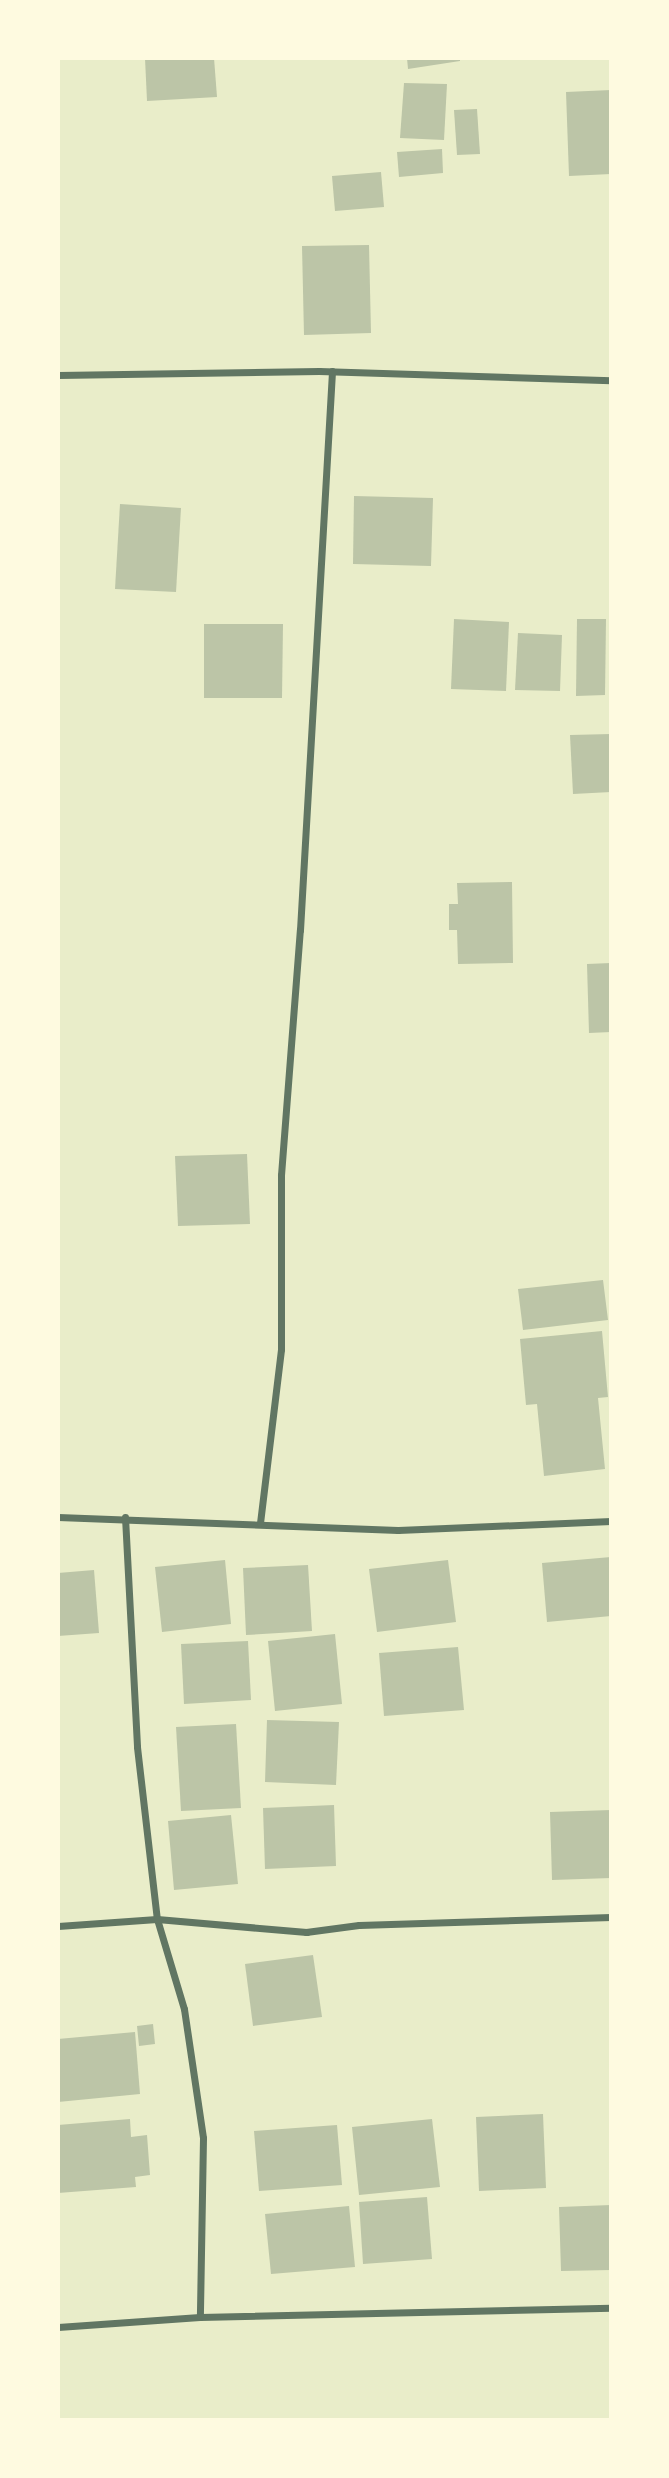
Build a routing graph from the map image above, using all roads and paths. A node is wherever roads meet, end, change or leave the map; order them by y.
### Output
1 (332, 371) junction
2 (58, 375) edge
3 (611, 380) edge
4 (58, 1517) edge
5 (125, 1517) junction
6 (611, 1521) edge
7 (260, 1523) junction
8 (611, 1917) edge
9 (157, 1919) junction
10 (58, 1926) edge
11 (611, 2308) edge
12 (200, 2317) junction
13 (58, 2327) edge

1 - 2 street
1 - 3 street
1 - 7 street
4 - 5 street
5 - 7 street
5 - 9 street
6 - 7 street
8 - 9 street
9 - 10 street
9 - 12 street
11 - 12 street
12 - 13 street

